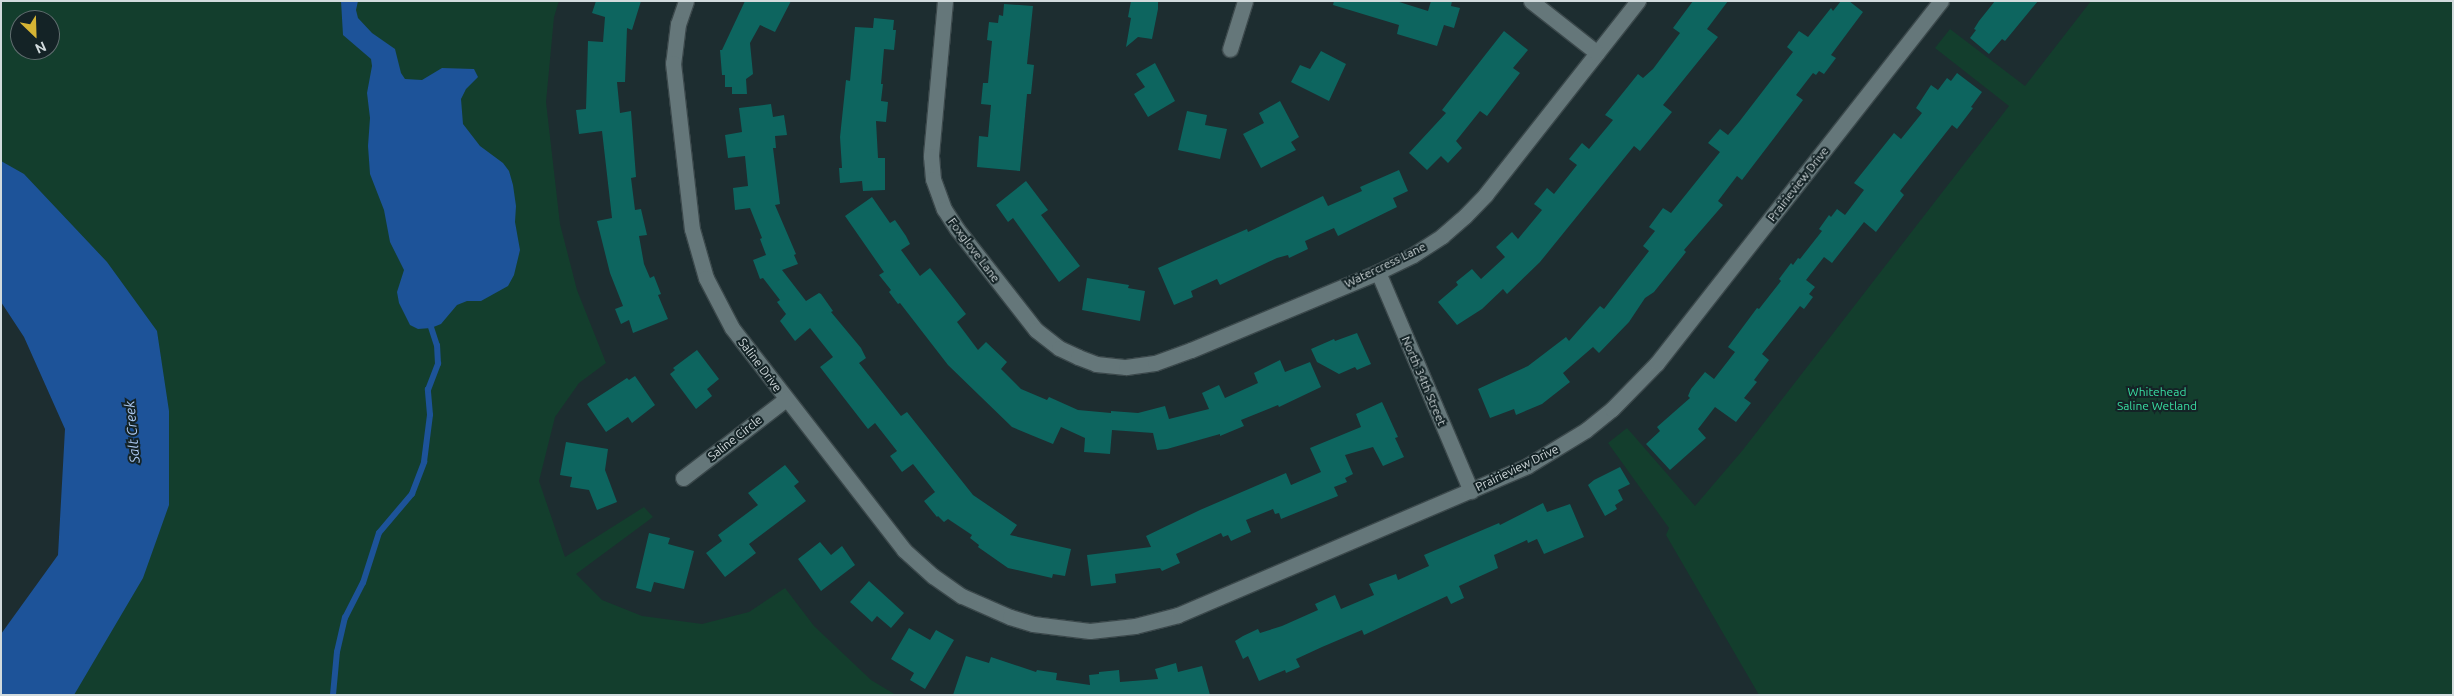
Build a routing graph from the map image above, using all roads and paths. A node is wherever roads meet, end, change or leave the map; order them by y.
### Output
1 (686, 1) edge
2 (945, 1) edge
3 (1244, 1) edge
4 (1532, 1) edge
5 (1638, 1) edge
6 (1941, 1) edge
7 (1230, 49) dead end
8 (1597, 53) junction
9 (1378, 272) junction
10 (1096, 364) joint
11 (786, 399) junction
12 (684, 478) dead end
13 (1471, 491) junction
14 (1033, 624) joint

1 - 11 street, Saline Drive
2 - 10 street, Foxglove Lane
3 - 7 street
4 - 8 street
5 - 8 street, Watercress Lane
6 - 13 street, Prairieview Drive
8 - 9 street, Watercress Lane
9 - 10 street, Watercress Lane
9 - 13 street, North 34th Street
11 - 12 street, Saline Circle
11 - 14 street, Saline Drive
13 - 14 street, Prairieview Drive

